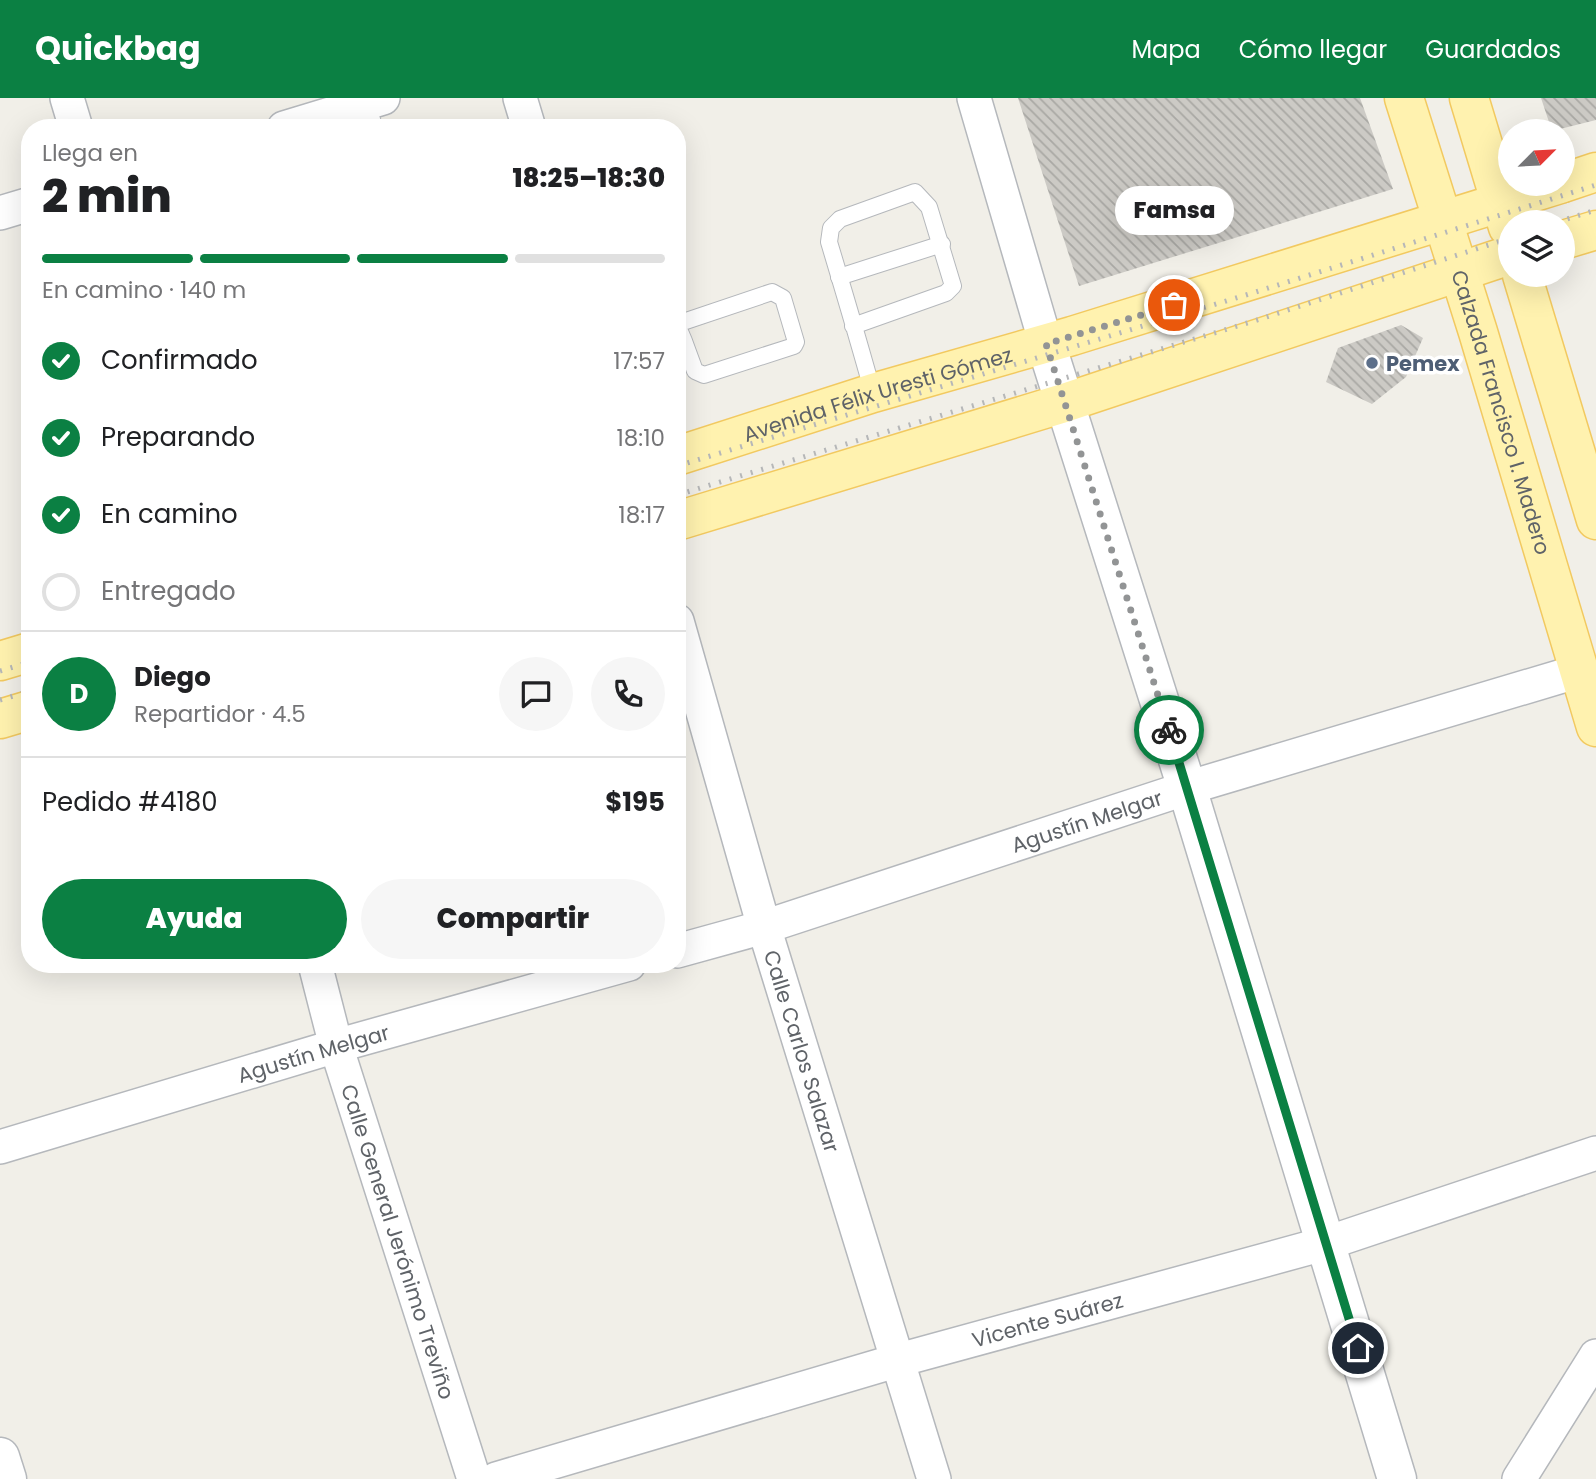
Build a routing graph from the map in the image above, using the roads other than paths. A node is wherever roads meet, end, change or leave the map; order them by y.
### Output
1 (67, 98) edge
2 (520, 98) edge
3 (974, 98) edge
4 (1404, 98) edge
5 (1469, 98) edge
6 (375, 110) edge
7 (73, 119) edge
8 (330, 119) edge
9 (527, 119) edge
10 (1596, 172) edge
11 (1575, 179) edge
12 (1541, 196) edge
13 (21, 207) edge
14 (1502, 210) edge
15 (1519, 210) edge
16 (0, 213) edge
17 (1498, 219) edge
18 (1443, 220) junction
19 (1596, 230) edge
20 (1575, 236) edge
21 (942, 244) junction
22 (1498, 258) edge
23 (1458, 270) junction
24 (839, 277) junction
25 (1526, 287) edge
26 (686, 321) edge
27 (853, 326) junction
28 (1046, 344) junction
29 (686, 352) edge
30 (873, 393) junction
31 (1064, 402) junction
32 (686, 453) edge
33 (686, 518) edge
34 (1596, 520) edge
35 (686, 653) edge
36 (21, 655) edge
37 (0, 661) edge
38 (1579, 671) junction
39 (21, 713) edge
40 (0, 719) edge
41 (1596, 727) edge
42 (1187, 788) junction
43 (764, 927) junction
44 (686, 949) edge
45 (317, 973) edge
46 (597, 973) edge
47 (336, 1046) junction
48 (0, 1147) edge
49 (1596, 1153) edge
50 (1326, 1243) junction
51 (1596, 1356) edge
52 (899, 1360) junction
53 (0, 1457) edge
54 (7, 1479) edge
55 (474, 1479) edge
56 (496, 1479) edge
57 (934, 1479) edge
58 (1397, 1479) edge
59 (1519, 1479) edge

1 - 7 street
2 - 9 street
3 - 28 street
4 - 18 main road, Calzada Francisco I. Madero
5 - 14 main road
6 - 8 street
10 - 11 main road, Avenida Félix Uresti Gómez
12 - 15 main road, Avenida Félix Uresti Gómez
13 - 16 street
17 - 18 main road, Avenida Félix Uresti Gómez
18 - 23 main road, Calzada Francisco I. Madero
18 - 28 main road, Avenida Félix Uresti Gómez
19 - 20 main road
21 - 24 lane
21 - 24 lane
21 - 27 lane
22 - 23 main road
23 - 31 main road
23 - 38 main road, Calzada Francisco I. Madero
24 - 27 lane
25 - 34 main road
26 - 29 lane
27 - 30 lane
28 - 30 main road, Avenida Félix Uresti Gómez
28 - 31 street
30 - 32 main road, Avenida Félix Uresti Gómez
31 - 33 main road
31 - 42 street
35 - 43 street, Calle Carlos Salazar
36 - 37 main road
38 - 41 main road, Calzada Francisco I. Madero
38 - 42 street, Agustín Melgar
39 - 40 main road
42 - 43 street, Agustín Melgar
42 - 50 street
43 - 44 street, Agustín Melgar
43 - 52 street, Calle Carlos Salazar
45 - 47 street, Calle General Jerónimo Treviño
46 - 47 street, Agustín Melgar
47 - 48 street, Agustín Melgar
47 - 55 street, Calle General Jerónimo Treviño
49 - 50 street, Vicente Suárez
50 - 52 street, Vicente Suárez
50 - 58 street
51 - 59 street
52 - 56 street, Vicente Suárez
52 - 57 street, Calle Carlos Salazar
53 - 54 street

